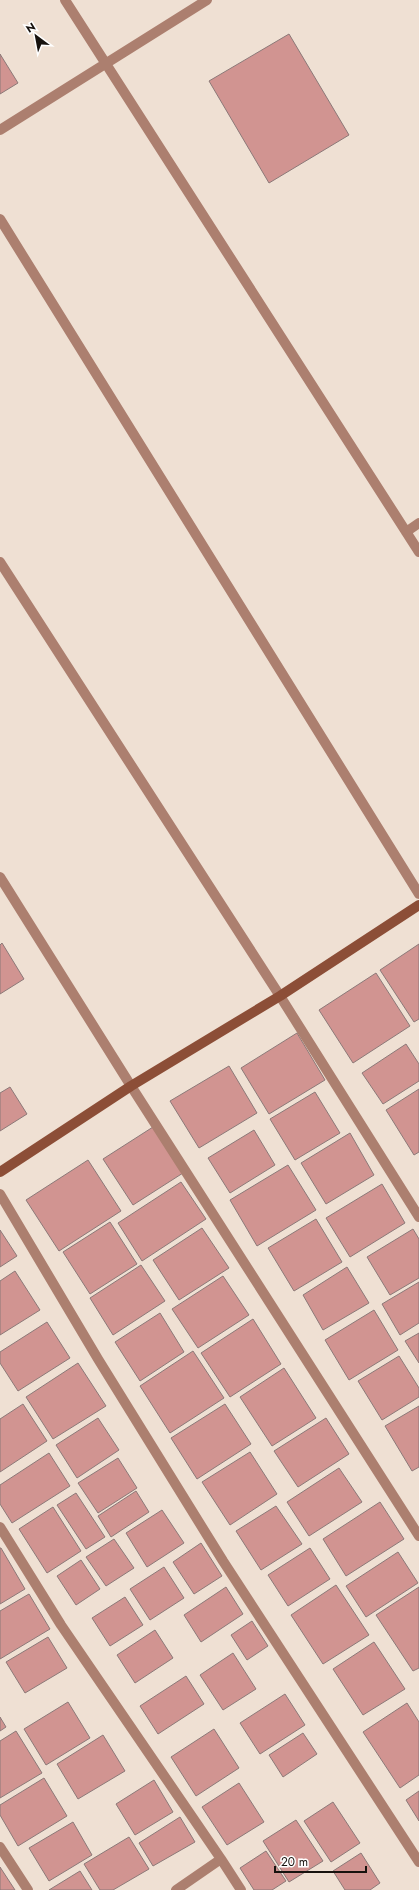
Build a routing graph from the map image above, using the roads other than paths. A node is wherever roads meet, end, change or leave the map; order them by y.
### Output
1 (65, 0) edge
2 (207, 0) edge
3 (106, 63) junction
4 (0, 130) edge
5 (0, 219) edge
6 (419, 524) edge
7 (406, 532) junction
8 (419, 552) edge
9 (0, 562) edge
10 (0, 877) edge
11 (419, 894) edge
12 (419, 905) edge
13 (280, 996) junction
14 (131, 1086) junction
15 (0, 1172) edge
16 (0, 1194) edge
17 (419, 1217) edge
18 (0, 1527) edge
19 (419, 1536) edge
20 (0, 1847) edge
21 (221, 1859) junction
22 (419, 1862) edge
23 (28, 1890) edge
24 (176, 1890) edge
25 (241, 1890) edge

1 - 3 street
2 - 3 street
3 - 4 street
3 - 7 street
5 - 11 street
6 - 7 street
7 - 8 street
9 - 13 street
10 - 14 street
12 - 13 street
13 - 14 street
13 - 17 street
14 - 15 street
14 - 19 street
16 - 22 street
18 - 21 street
20 - 23 street
21 - 24 street
21 - 25 street

